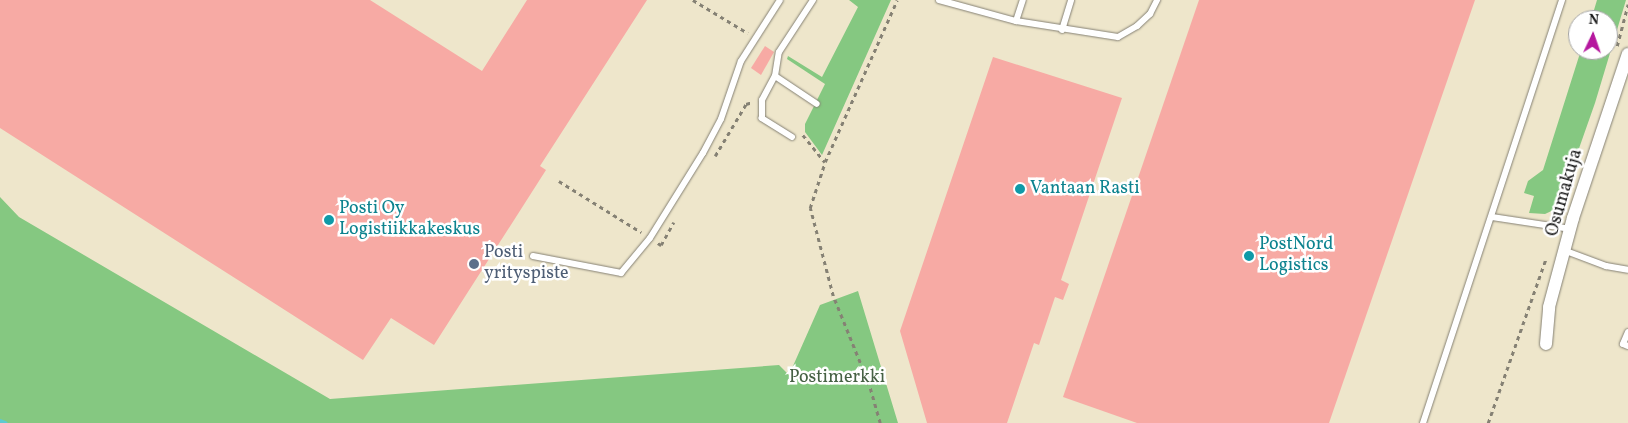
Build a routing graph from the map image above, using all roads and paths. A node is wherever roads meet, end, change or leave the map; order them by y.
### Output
1 (693, 0) edge
2 (780, 0) edge
3 (813, 0) edge
4 (897, 0) edge
5 (939, 0) edge
6 (1023, 0) edge
7 (1071, 0) edge
8 (1157, 0) edge
9 (1562, 0) edge
10 (1016, 21) junction
11 (1062, 30) junction
12 (746, 32) dead end
13 (1628, 54) edge
14 (775, 76) junction
15 (817, 104) dead end
16 (792, 137) joint
17 (825, 162) junction
18 (1492, 217) junction
19 (1571, 229) junction
20 (1566, 251) junction
21 (1548, 254) dead end
22 (533, 256) dead end
23 (1628, 270) edge
24 (1628, 332) edge
25 (1546, 344) dead end
26 (1628, 346) edge
27 (880, 423) edge
28 (1423, 423) edge
29 (1488, 423) edge

1 - 12 path
2 - 22 lane
3 - 14 lane
4 - 17 path
5 - 10 lane
6 - 10 lane
7 - 11 lane
8 - 11 lane
9 - 18 lane
10 - 11 lane
13 - 19 street, Osumakuja
14 - 15 lane
14 - 16 lane
16 - 17 path
17 - 27 path
18 - 19 lane
18 - 28 lane
19 - 20 street, Osumakuja
20 - 23 lane
20 - 25 street, Osumakuja
21 - 29 path
24 - 26 lane

